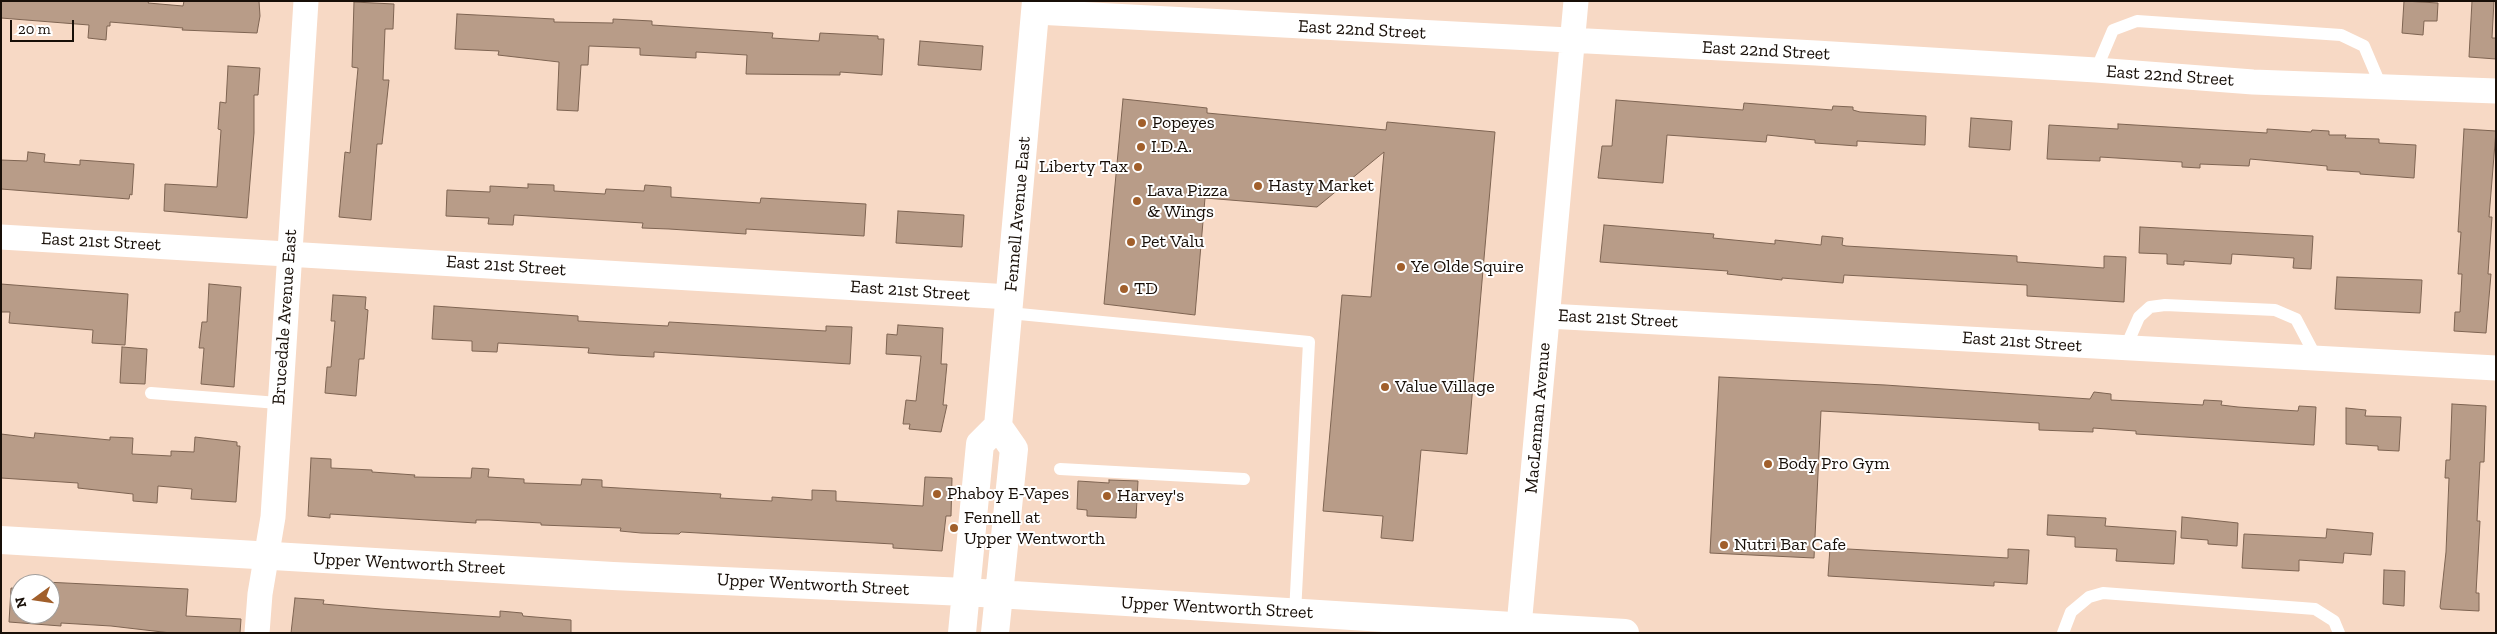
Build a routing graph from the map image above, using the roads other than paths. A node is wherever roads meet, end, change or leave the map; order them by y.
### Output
1 (306, 1) edge
2 (1576, 1) edge
3 (1036, 7) edge
4 (1573, 41) junction
5 (2096, 70) junction
6 (2376, 86) junction
7 (2496, 91) edge
8 (1, 237) edge
9 (290, 253) junction
10 (1009, 305) junction
11 (1548, 316) junction
12 (2125, 349) junction
13 (2316, 357) junction
14 (2496, 368) edge
15 (151, 393) dead end
16 (278, 402) junction
17 (998, 426) junction
18 (1060, 469) dead end
19 (1244, 479) dead end
20 (1, 540) edge
21 (267, 556) junction
22 (965, 592) junction
23 (998, 594) junction
24 (1295, 613) junction
25 (1519, 626) junction
26 (257, 633) edge
27 (962, 633) edge
28 (995, 633) edge
29 (1625, 633) edge
30 (2063, 633) edge
31 (2338, 633) edge

1 - 9 street, Brucedale Avenue East
2 - 4 street, MacLennan Avenue
3 - 4 street, East 22nd Street
3 - 10 main road, Fennell Avenue East
4 - 5 street, East 22nd Street
4 - 11 street, MacLennan Avenue
5 - 6 street, East 22nd Street
5 - 6 lane
6 - 7 street, East 22nd Street
8 - 9 street, East 21st Street
9 - 10 street, East 21st Street
9 - 16 street, Brucedale Avenue East
10 - 17 main road, Fennell Avenue East
10 - 24 lane
11 - 12 street, East 21st Street
11 - 25 street, MacLennan Avenue
12 - 13 street, East 21st Street
12 - 13 lane
13 - 14 street, East 21st Street
15 - 16 lane
16 - 21 street, Brucedale Avenue East
17 - 22 main road
17 - 23 main road
18 - 19 lane
20 - 21 main road, Upper Wentworth Street
21 - 22 main road, Upper Wentworth Street
21 - 26 street, Brucedale Avenue East
22 - 23 main road, Upper Wentworth Street
22 - 27 main road
23 - 24 main road, Upper Wentworth Street
23 - 28 main road
24 - 25 main road, Upper Wentworth Street
25 - 29 main road, Upper Wentworth Street
30 - 31 lane

